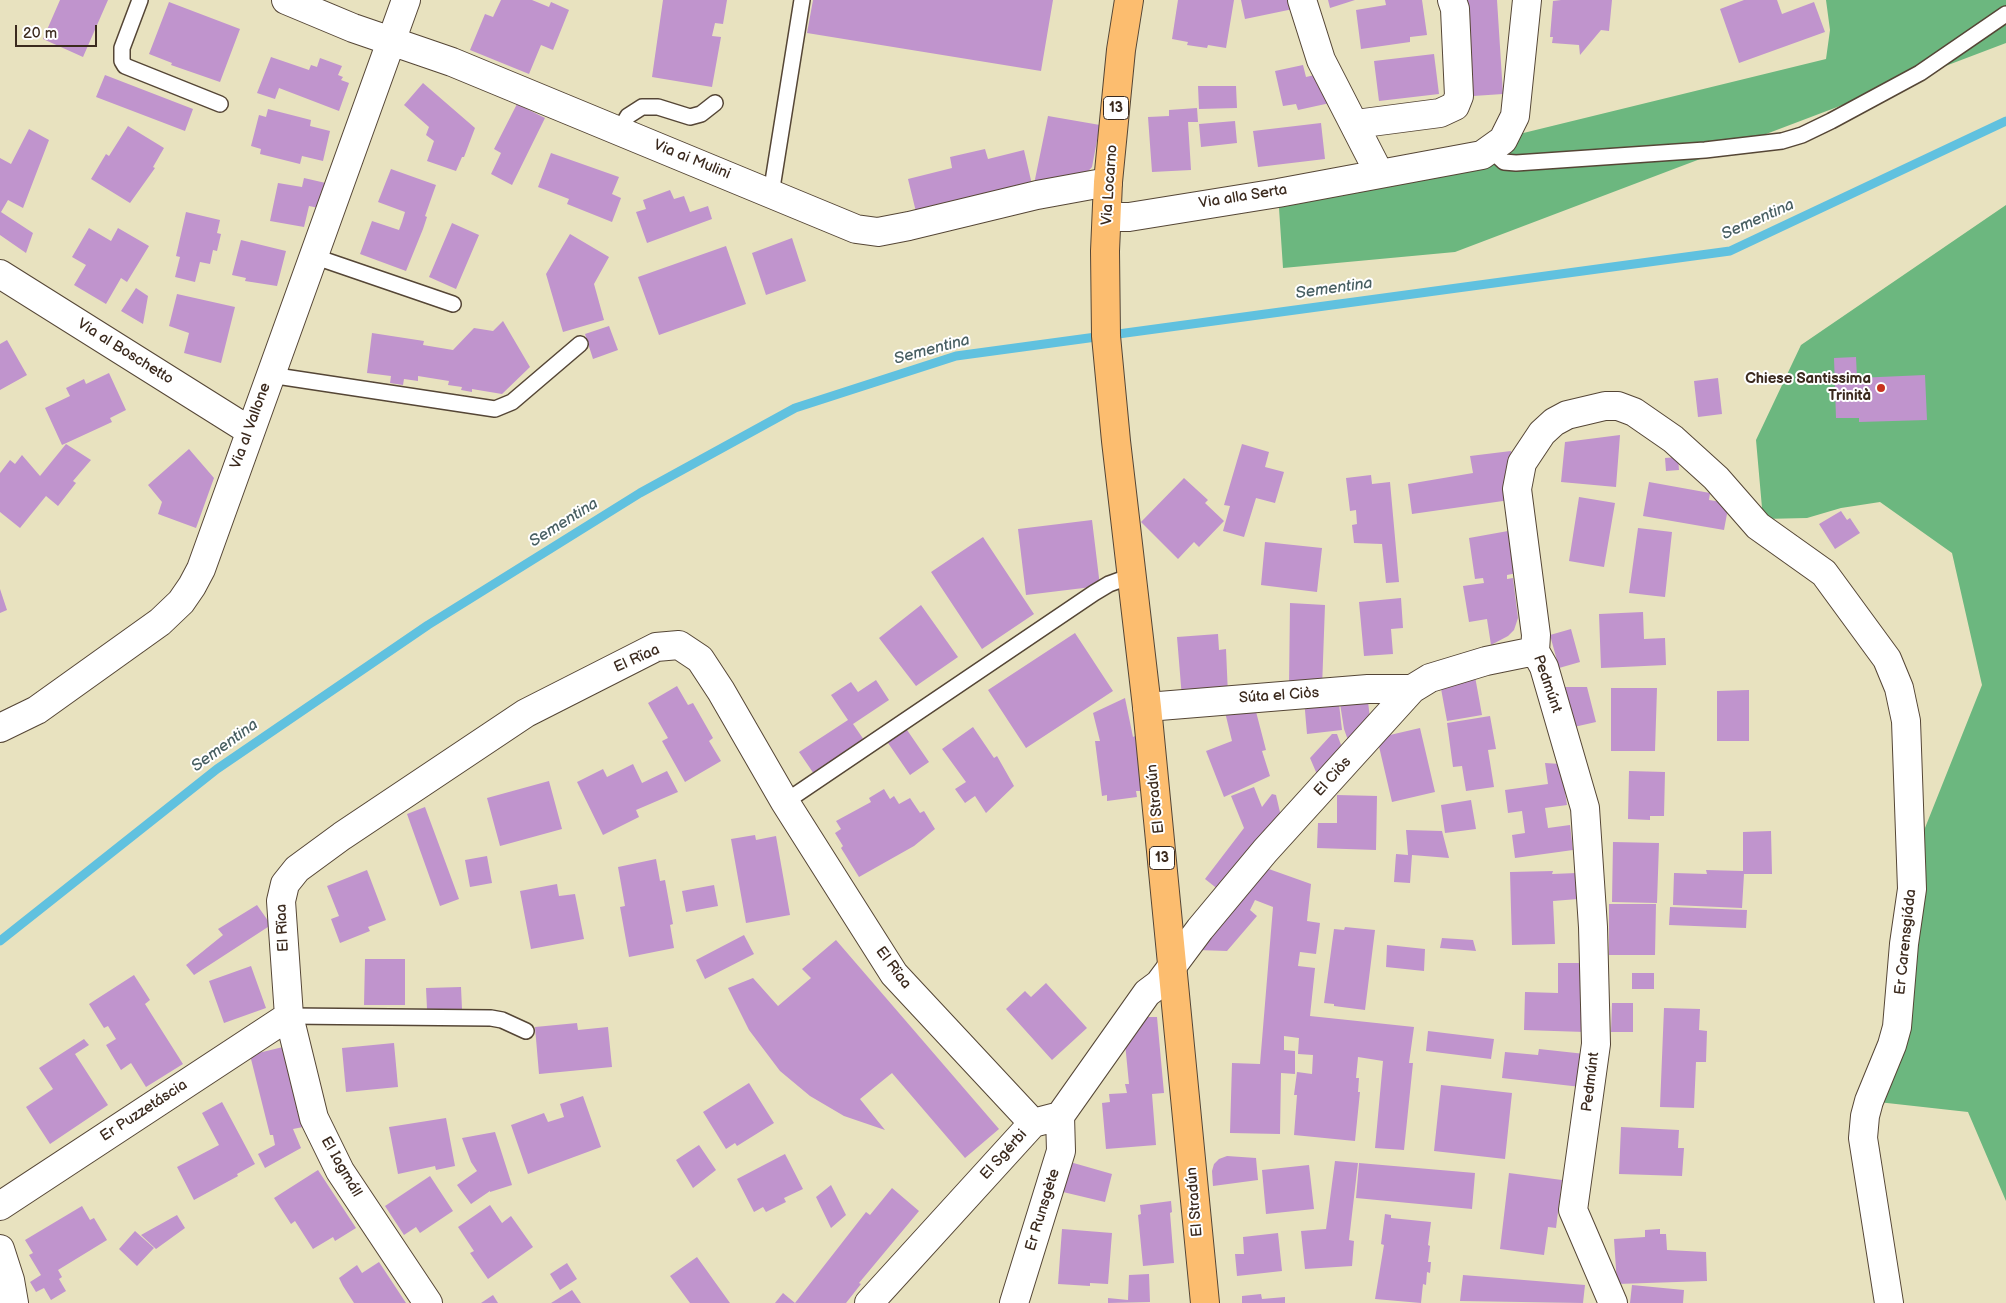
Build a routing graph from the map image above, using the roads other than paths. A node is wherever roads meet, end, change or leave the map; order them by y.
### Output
1 (140, 0) edge
2 (286, 0) edge
3 (406, 0) edge
4 (802, 0) edge
5 (1129, 0) edge
6 (1302, 0) edge
7 (1452, 0) edge
8 (1527, 0) edge
9 (2006, 14) edge
10 (392, 40) junction
11 (715, 103) dead end
12 (220, 104) dead end
13 (1356, 124) junction
14 (620, 131) junction
15 (1490, 150) junction
16 (1379, 173) junction
17 (1108, 182) junction
18 (771, 194) junction
19 (1107, 217) junction
20 (313, 256) junction
21 (0, 274) edge
22 (453, 304) dead end
23 (580, 344) dead end
24 (270, 375) junction
25 (1113, 414) joint
26 (250, 430) junction
27 (1131, 576) junction
28 (1839, 592) joint
29 (1535, 651) junction
30 (1412, 689) junction
31 (1147, 707) junction
32 (0, 728) edge
33 (785, 802) junction
34 (1173, 965) junction
35 (288, 1016) junction
36 (526, 1031) dead end
37 (1060, 1116) junction
38 (1033, 1123) junction
39 (0, 1206) edge
40 (0, 1250) edge
41 (14, 1303) edge
42 (428, 1303) edge
43 (870, 1303) edge
44 (1014, 1303) edge
45 (1205, 1303) edge
46 (1614, 1303) edge
47 (1889, 1303) edge

1 - 12 lane
2 - 10 street, Via ai Mulini
3 - 10 street, Via al Vallone
4 - 18 lane
5 - 17 main road, Via Locarno / 13
6 - 13 street
7 - 13 street
8 - 15 street, Via alla Serta
9 - 15 lane
10 - 14 street, Via ai Mulini
10 - 20 street, Via al Vallone
11 - 14 lane
13 - 16 street
14 - 18 street, Via ai Mulini
15 - 16 street, Via alla Serta
16 - 19 street, Via alla Serta
17 - 18 street, Via ai Mulini
17 - 19 main road, Via Locarno / 13
19 - 25 main road, Via Locarno / 13
20 - 22 lane
20 - 24 street, Via al Vallone
21 - 26 street, Via al Boschetto
23 - 24 lane
24 - 26 street, Via al Vallone
25 - 27 main road, El Stradún / 13
26 - 32 street, Via al Vallone
27 - 31 main road, El Stradún / 13
27 - 33 lane
28 - 29 street, Pedmúnt
28 - 47 street, Er Carensgiáda
29 - 30 street, El Ciòs
29 - 46 street, Pedmúnt
30 - 31 street, Súta el Ciòs
30 - 34 street, El Ciòs
31 - 34 main road, El Stradún / 13
33 - 35 street, El Rïaa
33 - 38 street, El Rïaa
34 - 37 street
34 - 45 main road, El Stradún / 13
35 - 36 lane
35 - 39 street, Er Puzzetáscia
35 - 42 street, El Iagmáll
37 - 38 street, El Sgérbi
37 - 44 street, Er Runsgète
38 - 43 street, El Sgérbi
40 - 41 street

